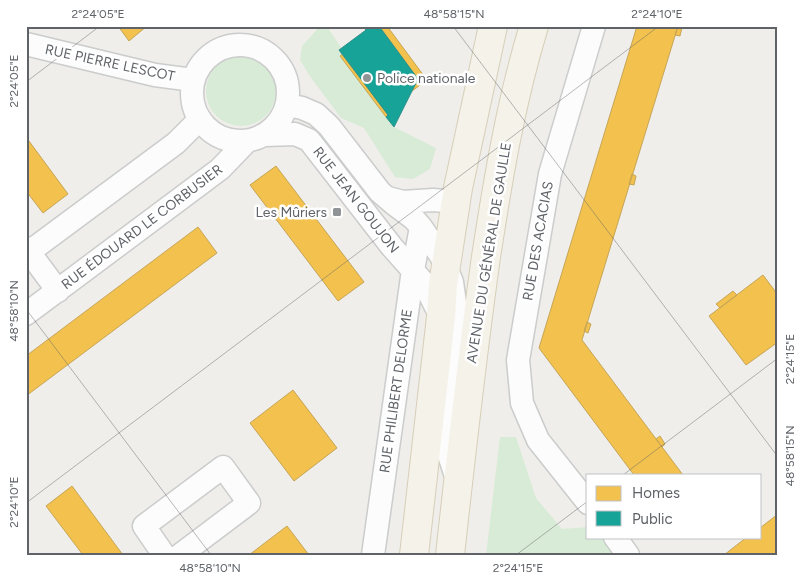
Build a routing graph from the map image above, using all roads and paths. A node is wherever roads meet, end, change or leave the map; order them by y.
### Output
1 (494, 26) edge
2 (534, 26) edge
3 (594, 26) edge
4 (230, 35) edge
5 (26, 44) edge
6 (193, 80) junction
7 (288, 105) junction
8 (200, 119) junction
9 (256, 138) junction
10 (387, 198) junction
11 (456, 202) junction
12 (421, 227) junction
13 (488, 240) junction
14 (28, 250) edge
15 (436, 278) junction
16 (58, 291) junction
17 (26, 314) edge
18 (458, 483) junction
19 (586, 500) edge
20 (616, 538) edge
21 (164, 555) edge
22 (180, 555) edge
23 (373, 555) edge
24 (414, 555) edge
25 (450, 555) edge
26 (628, 555) edge

1 - 11 main road, AVENUE DU GÉNÉRAL DE GAULLE
2 - 13 main road, AVENUE DU GÉNÉRAL DE GAULLE
3 - 19 street, RUE DES ACACIAS
4 - 6 street
4 - 7 street
5 - 6 street, RUE PIERRE LESCOT
6 - 8 street
7 - 9 street
7 - 10 street, RUE JEAN GOUJON
8 - 9 street
8 - 14 street, RUE ÉDOUARD LE CORBUSIER
9 - 15 street, RUE JEAN GOUJON
9 - 16 street, RUE ÉDOUARD LE CORBUSIER
10 - 11 street
10 - 12 street, RUE JEAN GOUJON
11 - 15 main road, AVENUE DU GÉNÉRAL DE GAULLE
12 - 15 street, RUE PHILIBERT DELORME
12 - 15 street, AVENUE DU GÉNÉRAL DE GAULLE
13 - 15 street
13 - 18 main road, AVENUE DU GÉNÉRAL DE GAULLE
14 - 16 street, RUE ÉDOUARD LE CORBUSIER
15 - 18 street, AVENUE DU GÉNÉRAL DE GAULLE
15 - 23 street, RUE PHILIBERT DELORME
15 - 24 main road, AVENUE DU GÉNÉRAL DE GAULLE
16 - 17 street, RUE ÉDOUARD LE CORBUSIER
18 - 25 main road, AVENUE DU GÉNÉRAL DE GAULLE
20 - 26 street
21 - 22 street

